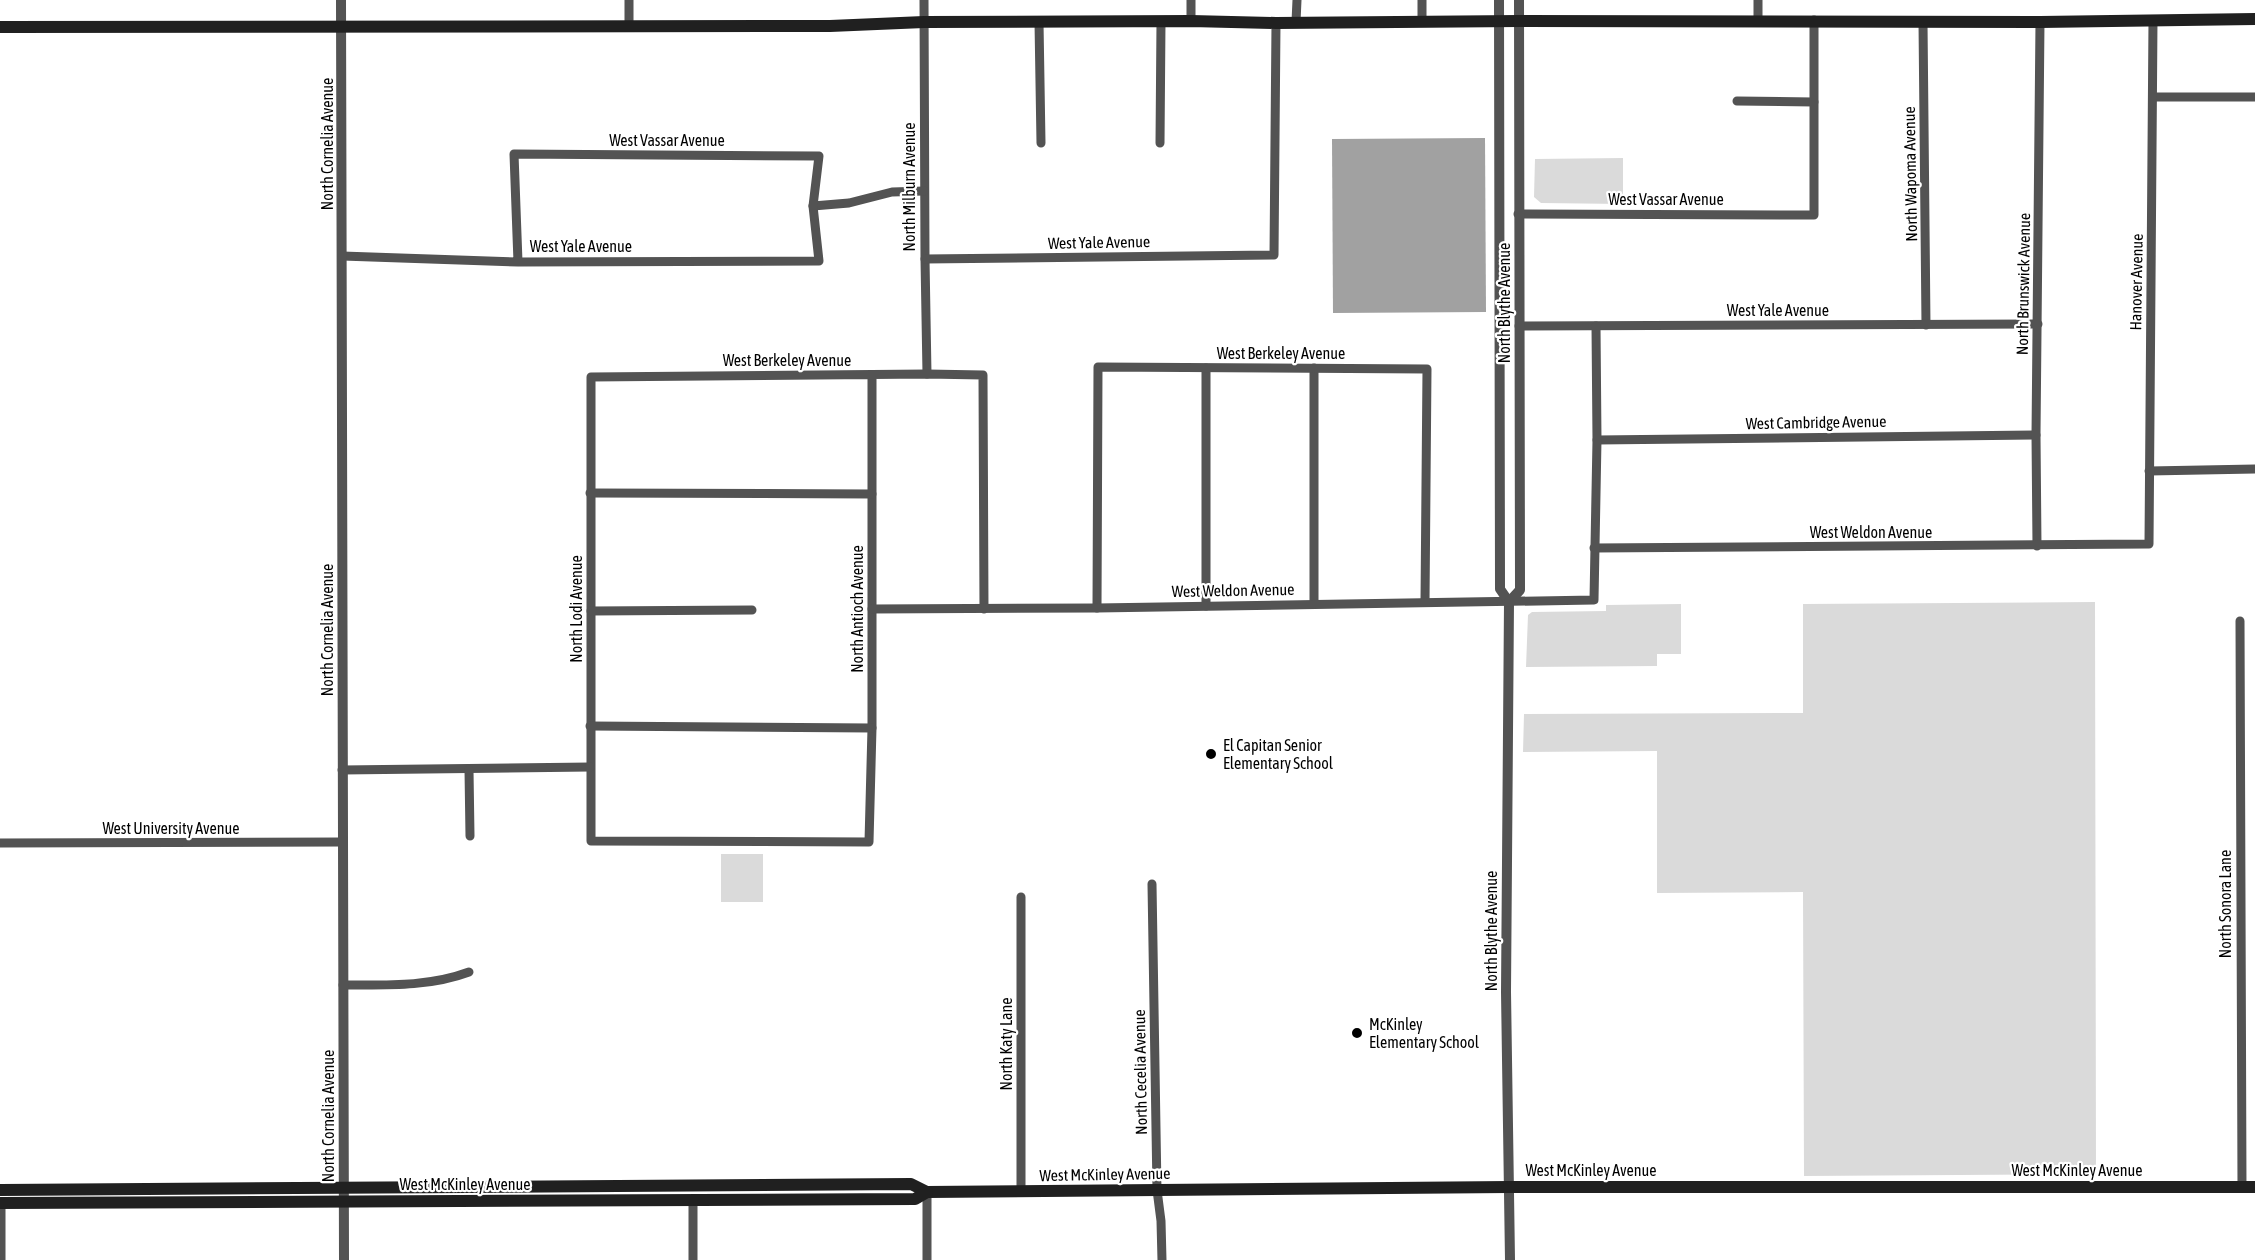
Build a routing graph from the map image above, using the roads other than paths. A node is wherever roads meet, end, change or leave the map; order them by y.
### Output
1 (341, 0) edge
2 (629, 0) edge
3 (924, 0) edge
4 (1191, 0) edge
5 (1297, 0) edge
6 (1422, 0) edge
7 (1499, 0) edge
8 (1519, 0) edge
9 (1758, 0) edge
10 (2255, 19) edge
11 (1814, 20) junction
12 (2153, 20) junction
13 (1191, 21) junction
14 (1499, 21) junction
15 (1519, 21) junction
16 (1758, 21) junction
17 (924, 22) junction
18 (1039, 22) junction
19 (1161, 22) junction
20 (1296, 22) junction
21 (1422, 22) junction
22 (1923, 22) junction
23 (2040, 22) junction
24 (1276, 23) junction
25 (341, 26) junction
26 (629, 26) junction
27 (0, 27) edge
28 (2153, 98) junction
29 (2255, 98) edge
30 (1737, 101) dead end
31 (1814, 102) junction
32 (1041, 143) dead end
33 (1160, 143) dead end
34 (924, 191) junction
35 (813, 206) junction
36 (1518, 214) junction
37 (342, 256) junction
38 (925, 259) junction
39 (518, 261) junction
40 (2038, 324) junction
41 (1926, 325) junction
42 (1519, 326) junction
43 (1596, 326) junction
44 (1206, 368) junction
45 (1314, 368) junction
46 (927, 374) junction
47 (872, 375) junction
48 (591, 377) joint
49 (2036, 435) junction
50 (1597, 440) junction
51 (2255, 469) edge
52 (2149, 471) junction
53 (590, 493) junction
54 (872, 494) junction
55 (2149, 544) joint
56 (2037, 546) junction
57 (1594, 548) junction
58 (1425, 602) junction
59 (1509, 602) junction
60 (1314, 603) junction
61 (1206, 606) junction
62 (1096, 608) junction
63 (872, 609) junction
64 (984, 609) junction
65 (752, 610) dead end
66 (591, 611) junction
67 (2240, 621) dead end
68 (590, 726) junction
69 (872, 728) junction
70 (590, 767) junction
71 (342, 770) junction
72 (469, 770) junction
73 (470, 836) dead end
74 (343, 842) junction
75 (591, 842) joint
76 (0, 843) edge
77 (1152, 884) dead end
78 (1021, 897) dead end
79 (469, 972) dead end
80 (343, 985) junction
81 (1509, 1187) junction
82 (2249, 1187) edge
83 (1157, 1190) junction
84 (927, 1192) junction
85 (1020, 1192) junction
86 (343, 1195) junction
87 (0, 1199) edge
88 (693, 1201) junction
89 (1, 1260) edge
90 (344, 1260) edge
91 (693, 1260) edge
92 (927, 1260) edge
93 (1162, 1260) edge
94 (1510, 1260) edge

1 - 25 street, North Cornelia Avenue
2 - 26 street
3 - 17 street, North Milburn Avenue
4 - 13 street
5 - 20 street
6 - 21 street
7 - 14 street, North Blythe Avenue
8 - 15 street, North Blythe Avenue
9 - 16 street
10 - 12 main road
11 - 16 main road
11 - 22 main road
11 - 31 street
12 - 23 main road
12 - 28 street, Hanover Avenue
13 - 19 main road
13 - 24 main road
14 - 15 main road
14 - 21 main road
14 - 59 street, North Blythe Avenue
15 - 16 main road
15 - 36 street, North Blythe Avenue
17 - 18 main road
17 - 26 main road
17 - 34 street, North Milburn Avenue
18 - 19 main road
18 - 32 street
19 - 33 street
20 - 21 main road
20 - 24 main road
22 - 23 main road
22 - 41 street, North Wapoma Avenue
23 - 40 street, North Brunswick Avenue
24 - 38 street, West Yale Avenue
25 - 26 main road
25 - 27 main road
25 - 37 street, North Cornelia Avenue
28 - 29 street
28 - 52 street, Hanover Avenue
30 - 31 street
31 - 36 street, West Vassar Avenue
34 - 35 street
34 - 38 street, North Milburn Avenue
35 - 39 street, West Yale Avenue
35 - 39 street, West Vassar Avenue
36 - 42 street, North Blythe Avenue
37 - 39 street, West Yale Avenue
37 - 71 street, North Cornelia Avenue
38 - 46 street, North Milburn Avenue
40 - 41 street, West Yale Avenue
40 - 49 street, North Brunswick Avenue
41 - 43 street, West Yale Avenue
42 - 43 street, West Yale Avenue
42 - 59 street, North Blythe Avenue
43 - 50 street
44 - 45 street, West Berkeley Avenue
44 - 61 street
44 - 62 street, West Berkeley Avenue
45 - 58 street, West Berkeley Avenue
45 - 60 street
46 - 47 street, West Berkeley Avenue
46 - 64 street, West Berkeley Avenue
47 - 48 street, West Berkeley Avenue
47 - 54 street, North Antioch Avenue
48 - 53 street, North Lodi Avenue
49 - 50 street, West Cambridge Avenue
49 - 56 street, North Brunswick Avenue
50 - 57 street
51 - 52 street
52 - 55 street, Hanover Avenue
53 - 54 street
53 - 66 street, North Lodi Avenue
54 - 63 street, North Antioch Avenue
55 - 56 street, West Weldon Avenue
56 - 57 street, West Weldon Avenue
57 - 59 street, West Weldon Avenue
58 - 59 street, West Weldon Avenue
58 - 60 street, West Weldon Avenue
59 - 81 street, North Blythe Avenue
60 - 61 street, West Weldon Avenue
61 - 62 street, West Weldon Avenue
62 - 64 street, West Weldon Avenue
63 - 64 street, West Weldon Avenue
63 - 69 street, North Antioch Avenue
65 - 66 street
66 - 68 street, North Lodi Avenue
67 - 82 street, North Sonora Lane
68 - 69 street
68 - 70 street, North Lodi Avenue
69 - 75 street, North Antioch Avenue
70 - 72 street
70 - 75 street, North Lodi Avenue
71 - 72 street
71 - 74 street, North Cornelia Avenue
72 - 73 street
74 - 76 street, West University Avenue
74 - 80 street, North Cornelia Avenue
77 - 83 street, North Cecelia Avenue
78 - 85 street, North Katy Lane
79 - 80 street
80 - 86 street, North Cornelia Avenue
81 - 82 main road, West McKinley Avenue
81 - 83 main road, West McKinley Avenue
81 - 94 street, North Blythe Avenue
83 - 85 main road, West McKinley Avenue
83 - 93 street, North Cecelia Avenue
84 - 85 main road, West McKinley Avenue
84 - 86 main road, West McKinley Avenue
84 - 88 main road, West McKinley Avenue
84 - 92 street
86 - 87 main road, West McKinley Avenue
86 - 88 main road, West McKinley Avenue
86 - 90 street, North Cornelia Avenue
87 - 89 street
88 - 91 street

